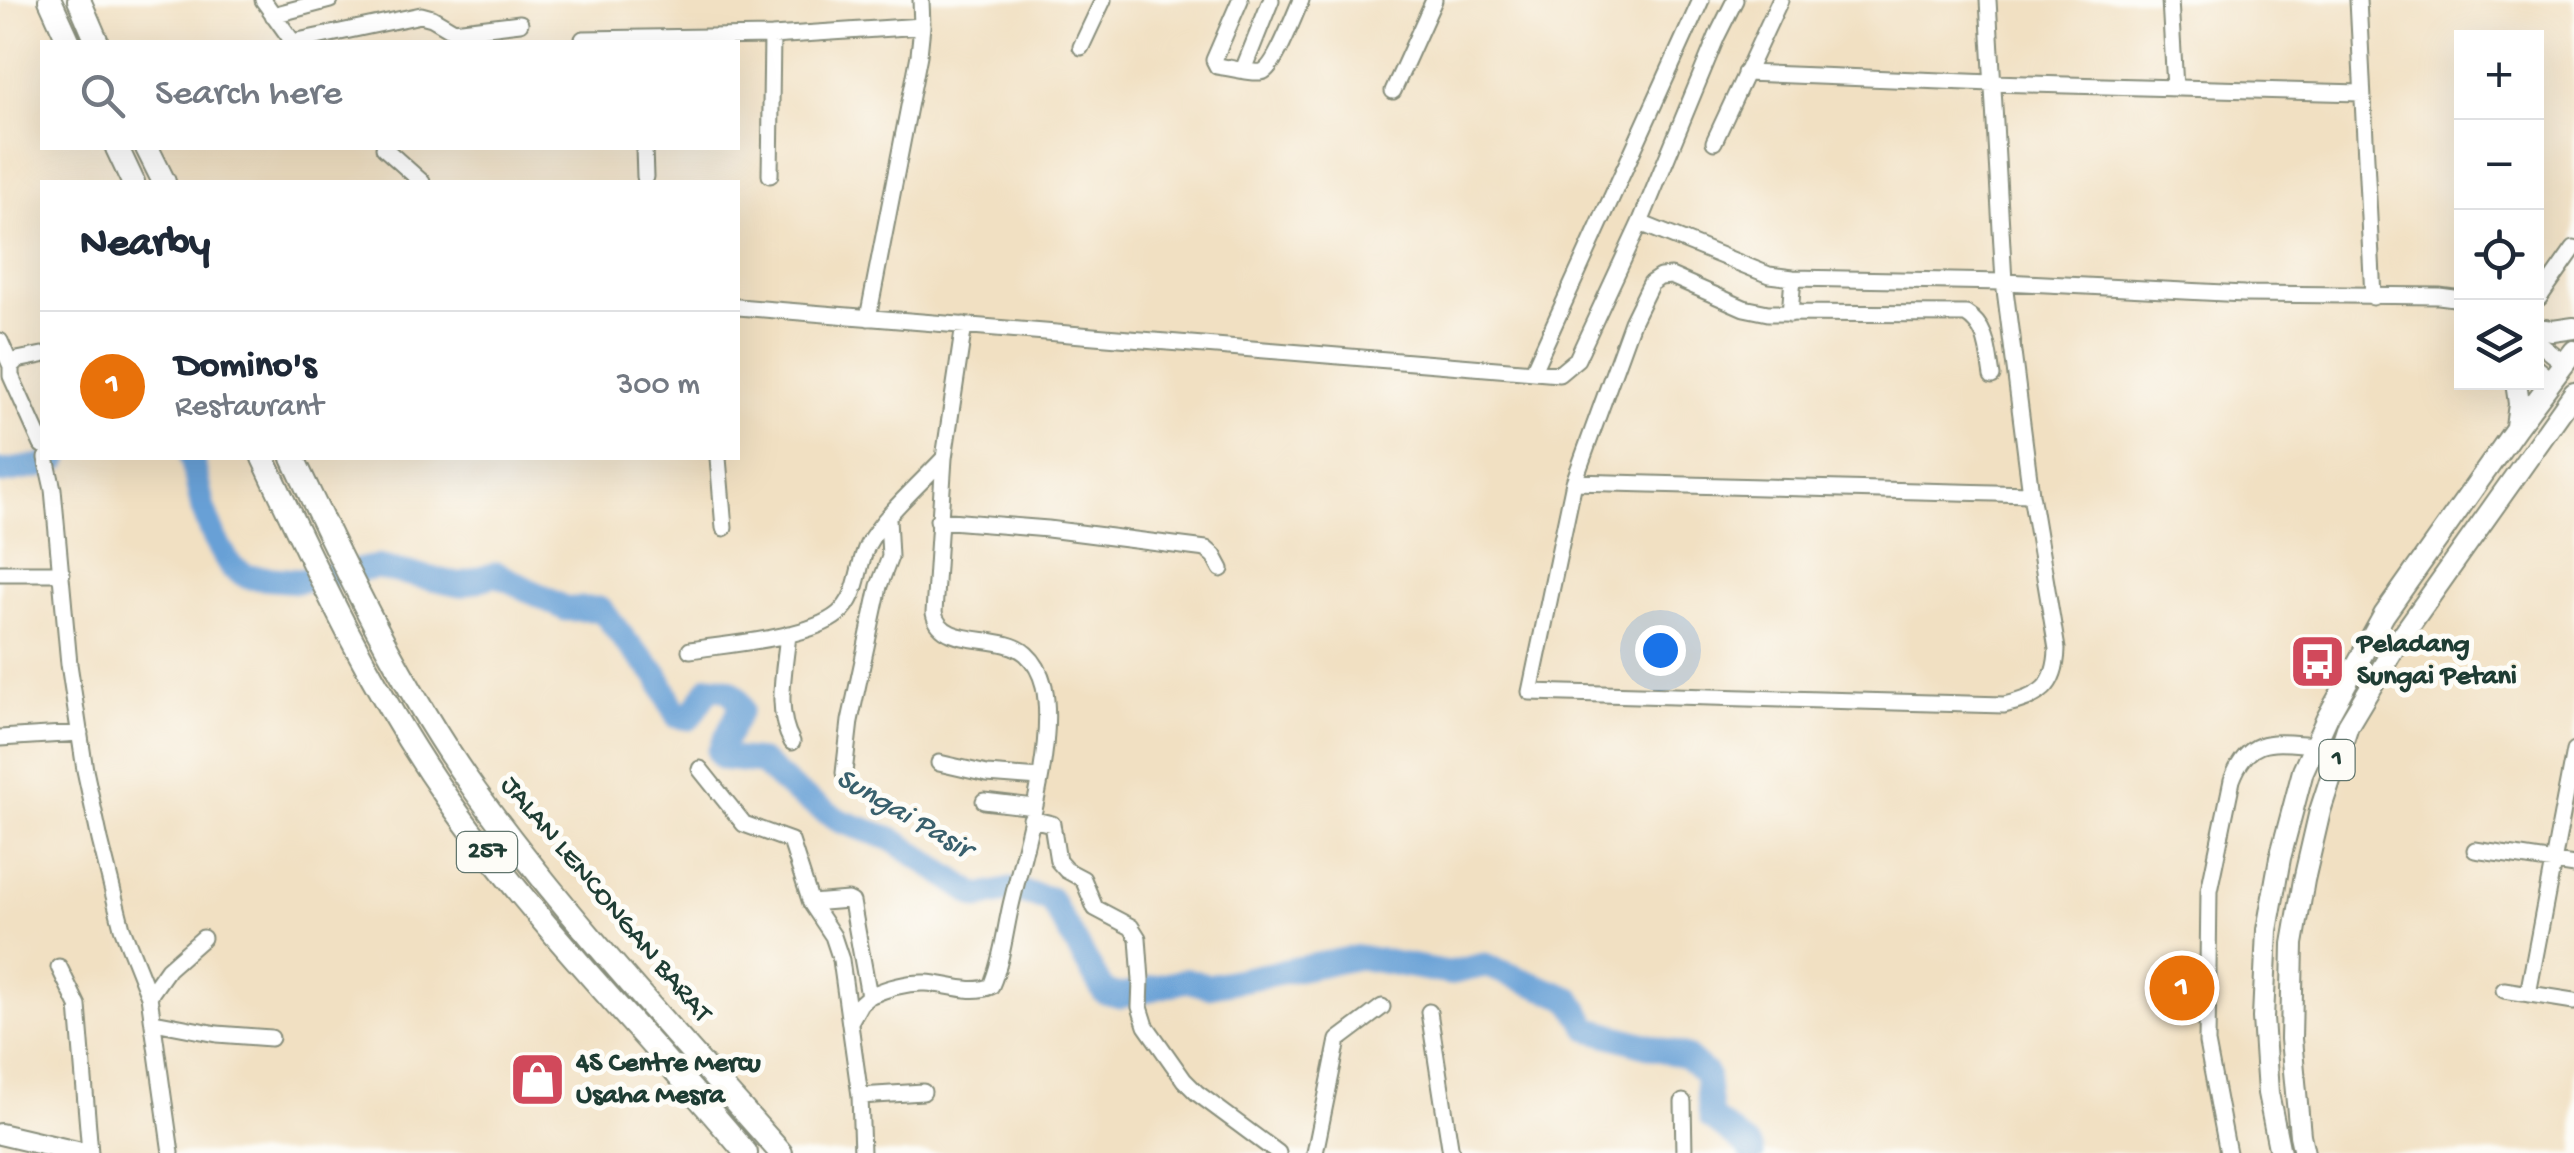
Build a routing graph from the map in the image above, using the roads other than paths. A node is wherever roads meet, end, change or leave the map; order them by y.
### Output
1 (50, 0) edge
2 (79, 0) edge
3 (263, 0) edge
4 (330, 0) edge
5 (922, 0) edge
6 (1103, 0) edge
7 (1240, 0) edge
8 (1271, 0) edge
9 (1301, 0) edge
10 (1434, 0) edge
11 (1701, 0) edge
12 (1735, 0) edge
13 (1780, 0) edge
14 (1988, 0) edge
15 (2170, 0) edge
16 (2358, 0) edge
17 (273, 15) junction
18 (520, 23) dead end
19 (922, 26) junction
20 (1685, 31) junction
21 (772, 36) junction
22 (1718, 36) junction
23 (290, 38) edge
24 (583, 39) dead end
25 (68, 40) edge
26 (97, 40) edge
27 (613, 40) edge
28 (669, 40) edge
29 (1082, 47) dead end
30 (1244, 70) junction
31 (1745, 73) junction
32 (1992, 84) junction
33 (2175, 88) junction
34 (1393, 90) dead end
35 (2361, 94) junction
36 (1714, 142) dead end
37 (118, 150) edge
38 (149, 150) edge
39 (386, 150) edge
40 (644, 150) edge
41 (770, 176) dead end
42 (644, 178) dead end
43 (132, 180) edge
44 (163, 180) edge
45 (420, 180) edge
46 (1640, 223) junction
47 (2574, 248) edge
48 (1793, 278) junction
49 (2004, 282) junction
50 (2544, 292) edge
51 (2438, 296) junction
52 (2373, 297) junction
53 (2454, 298) edge
54 (740, 307) edge
55 (2454, 307) edge
56 (1790, 314) junction
57 (868, 318) junction
58 (964, 325) junction
59 (2574, 328) edge
60 (2544, 330) edge
61 (0, 341) edge
62 (40, 355) edge
63 (11, 366) junction
64 (2560, 367) edge
65 (1533, 371) junction
66 (1992, 376) dead end
67 (2517, 390) edge
68 (2574, 400) edge
69 (2516, 428) junction
70 (40, 440) edge
71 (944, 458) junction
72 (46, 460) edge
73 (264, 460) edge
74 (294, 460) edge
75 (718, 460) edge
76 (1574, 482) junction
77 (2031, 494) junction
78 (888, 518) junction
79 (938, 520) junction
80 (724, 528) dead end
81 (1221, 569) dead end
82 (0, 573) edge
83 (62, 573) junction
84 (788, 634) junction
85 (690, 650) dead end
86 (80, 733) junction
87 (0, 738) edge
88 (792, 742) dead end
89 (2315, 745) junction
90 (2574, 750) edge
91 (940, 763) dead end
92 (700, 769) dead end
93 (844, 773) dead end
94 (1040, 778) junction
95 (984, 801) dead end
96 (1032, 813) junction
97 (2475, 850) dead end
98 (2553, 862) junction
99 (2574, 865) edge
100 (811, 902) junction
101 (203, 938) dead end
102 (59, 968) dead end
103 (2504, 990) dead end
104 (2528, 994) junction
105 (149, 996) junction
106 (870, 996) junction
107 (2574, 1001) edge
108 (1382, 1007) dead end
109 (1429, 1012) dead end
110 (850, 1020) junction
111 (154, 1022) junction
112 (271, 1038) dead end
113 (923, 1092) dead end
114 (860, 1096) junction
115 (1682, 1102) dead end
116 (1, 1140) edge
117 (738, 1148) edge
118 (81, 1153) edge
119 (90, 1153) edge
120 (171, 1153) edge
121 (780, 1153) edge
122 (862, 1153) edge
123 (1278, 1153) edge
124 (1315, 1153) edge
125 (1451, 1153) edge
126 (1684, 1153) edge
127 (2228, 1153) edge
128 (2280, 1153) edge
129 (2304, 1153) edge

1 - 25 highway
2 - 26 highway
3 - 17 street
4 - 17 street
5 - 19 street
6 - 29 street
7 - 30 street
8 - 30 street
9 - 30 street
10 - 34 street
11 - 20 street
12 - 22 street
13 - 31 street
14 - 32 street
15 - 33 street
16 - 35 street
17 - 23 street
18 - 23 street
19 - 21 street
19 - 57 street
20 - 22 street
20 - 65 street
21 - 28 street
21 - 41 street
22 - 46 street
24 - 27 street
31 - 32 street
31 - 36 street
32 - 33 street
32 - 49 street
33 - 35 street
35 - 52 street
37 - 43 highway
38 - 44 highway
39 - 45 street
40 - 42 street
46 - 48 street
46 - 65 street
47 - 50 street
48 - 49 street
48 - 56 street
49 - 52 street
49 - 77 street
51 - 52 street
51 - 53 street
51 - 55 street
54 - 57 street
56 - 66 street
56 - 76 street
57 - 58 street
58 - 65 street
58 - 71 street
59 - 60 main road
61 - 63 street
62 - 63 street
63 - 70 street
64 - 68 main road
64 - 69 main road, 1
67 - 69 main road
68 - 129 main road, 1
69 - 89 main road, 1
71 - 78 street
71 - 79 street
72 - 83 street
73 - 117 highway, JALAN LENCONGAN BARAT / 257
74 - 121 highway, JALAN LENCONGAN BARAT / 257
75 - 80 street
76 - 77 street
76 - 77 street
78 - 84 street
78 - 93 street
79 - 81 street
79 - 94 street
82 - 83 street
83 - 86 street
84 - 85 street
84 - 88 street
86 - 87 street
86 - 105 street
89 - 127 street
89 - 128 main road, 1
90 - 98 street
91 - 94 street
92 - 100 street
94 - 96 street
95 - 96 street
96 - 106 street
96 - 123 street
97 - 98 street
98 - 99 street
98 - 104 street
100 - 106 street
100 - 110 street
101 - 105 street
102 - 119 street
103 - 104 street
104 - 107 street
105 - 111 street
106 - 110 street
108 - 124 street
109 - 125 street
110 - 114 street
111 - 112 street
111 - 120 street
113 - 114 street
114 - 122 street
115 - 126 street
116 - 118 main road

